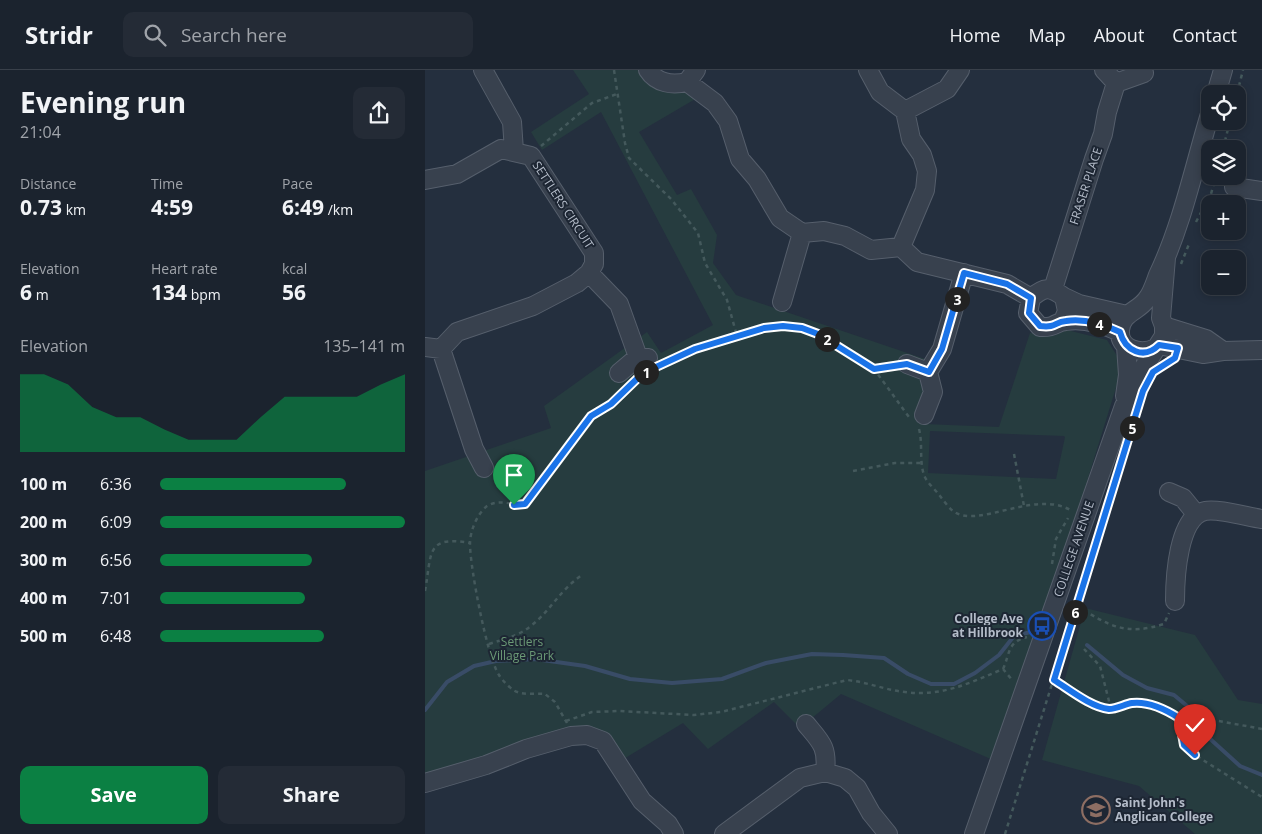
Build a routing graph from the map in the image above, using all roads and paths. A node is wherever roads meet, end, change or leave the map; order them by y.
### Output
1 (483, 70) edge
2 (614, 70) edge
3 (648, 70) edge
4 (867, 70) edge
5 (960, 70) edge
6 (1104, 70) edge
7 (1223, 70) edge
8 (1243, 70) edge
9 (1144, 73) dead end
10 (692, 76) edge
11 (1116, 83) junction
12 (1219, 85) edge
13 (1239, 85) edge
14 (617, 94) junction
15 (905, 111) junction
16 (1205, 130) edge
17 (523, 153) junction
18 (425, 180) edge
19 (1214, 185) edge
20 (1234, 188) dead end
21 (1262, 191) edge
22 (1195, 224) dead end
23 (802, 233) junction
24 (1189, 242) dead end
25 (901, 247) junction
26 (1166, 258) junction
27 (1179, 270) dead end
28 (589, 273) junction
29 (964, 273) junction
30 (1059, 293) junction
31 (1031, 298) junction
32 (781, 302) dead end
33 (1132, 312) junction
34 (1063, 321) junction
35 (1163, 322) junction
36 (737, 336) junction
37 (1123, 339) junction
38 (1158, 347) junction
39 (433, 348) edge
40 (1223, 350) junction
41 (1262, 350) edge
42 (646, 361) junction
43 (907, 364) joint
44 (874, 369) junction
45 (929, 372) junction
46 (619, 373) dead end
47 (637, 379) dead end
48 (1123, 406) junction
49 (916, 419) junction
50 (1014, 454) dead end
51 (921, 463) junction
52 (1120, 466) dead end
53 (484, 468) dead end
54 (853, 471) dead end
55 (1169, 492) dead end
56 (1024, 506) junction
57 (1072, 511) dead end
58 (1195, 514) junction
59 (1262, 520) edge
60 (470, 542) junction
61 (583, 575) dead end
62 (425, 591) edge
63 (1175, 601) joint
64 (1077, 606) junction
65 (1033, 636) dead end
66 (489, 644) junction
67 (1084, 650) dead end
68 (1003, 670) junction
69 (1054, 680) junction
70 (1017, 685) dead end
71 (1111, 709) junction
72 (1179, 718) junction
73 (806, 724) dead end
74 (568, 728) junction
75 (1262, 729) edge
76 (825, 772) junction
77 (425, 783) edge
78 (1262, 797) edge
79 (674, 834) edge
80 (724, 834) edge
81 (888, 834) edge
82 (974, 834) edge
83 (1005, 834) edge

1 - 17 street
2 - 14 path
3 - 10 street
4 - 15 street
5 - 15 street
6 - 11 street
7 - 12 street
8 - 13 path
9 - 11 street
10 - 23 street
11 - 30 street, FRASER PLACE
14 - 17 path
14 - 36 path
15 - 25 street
16 - 26 street, COLLEGE AVENUE
17 - 18 street
17 - 28 street, SETTLERS CIRCUIT
19 - 22 path
20 - 21 street
23 - 25 street
23 - 32 street
24 - 27 path
25 - 29 street
26 - 33 street, COLLEGE AVENUE
26 - 35 street, COLLEGE AVENUE
28 - 39 street
28 - 42 street
29 - 31 street
29 - 45 street
30 - 31 street
30 - 33 street
30 - 34 street
31 - 34 street
33 - 35 street
33 - 37 street, COLLEGE AVENUE
34 - 37 street
35 - 38 street, COLLEGE AVENUE
35 - 40 street
36 - 42 path
36 - 44 path
37 - 38 street
37 - 48 street, COLLEGE AVENUE
38 - 40 street
38 - 48 street, COLLEGE AVENUE
39 - 53 street
40 - 41 street
42 - 46 street
43 - 44 path
43 - 45 street
44 - 49 path
45 - 49 street
47 - 60 path
48 - 82 street, COLLEGE AVENUE
49 - 51 path
50 - 56 path
51 - 54 path
51 - 56 path
52 - 64 path
55 - 58 street
56 - 57 path
58 - 59 street
58 - 63 street
60 - 62 path
60 - 66 path
61 - 66 path
63 - 64 path
64 - 69 path
65 - 68 path
66 - 74 path
67 - 71 path
68 - 70 path
68 - 74 path
69 - 71 path
69 - 83 path
71 - 72 path
72 - 75 path
72 - 78 path
73 - 76 street
74 - 77 street
74 - 79 street
76 - 80 street
76 - 81 street

